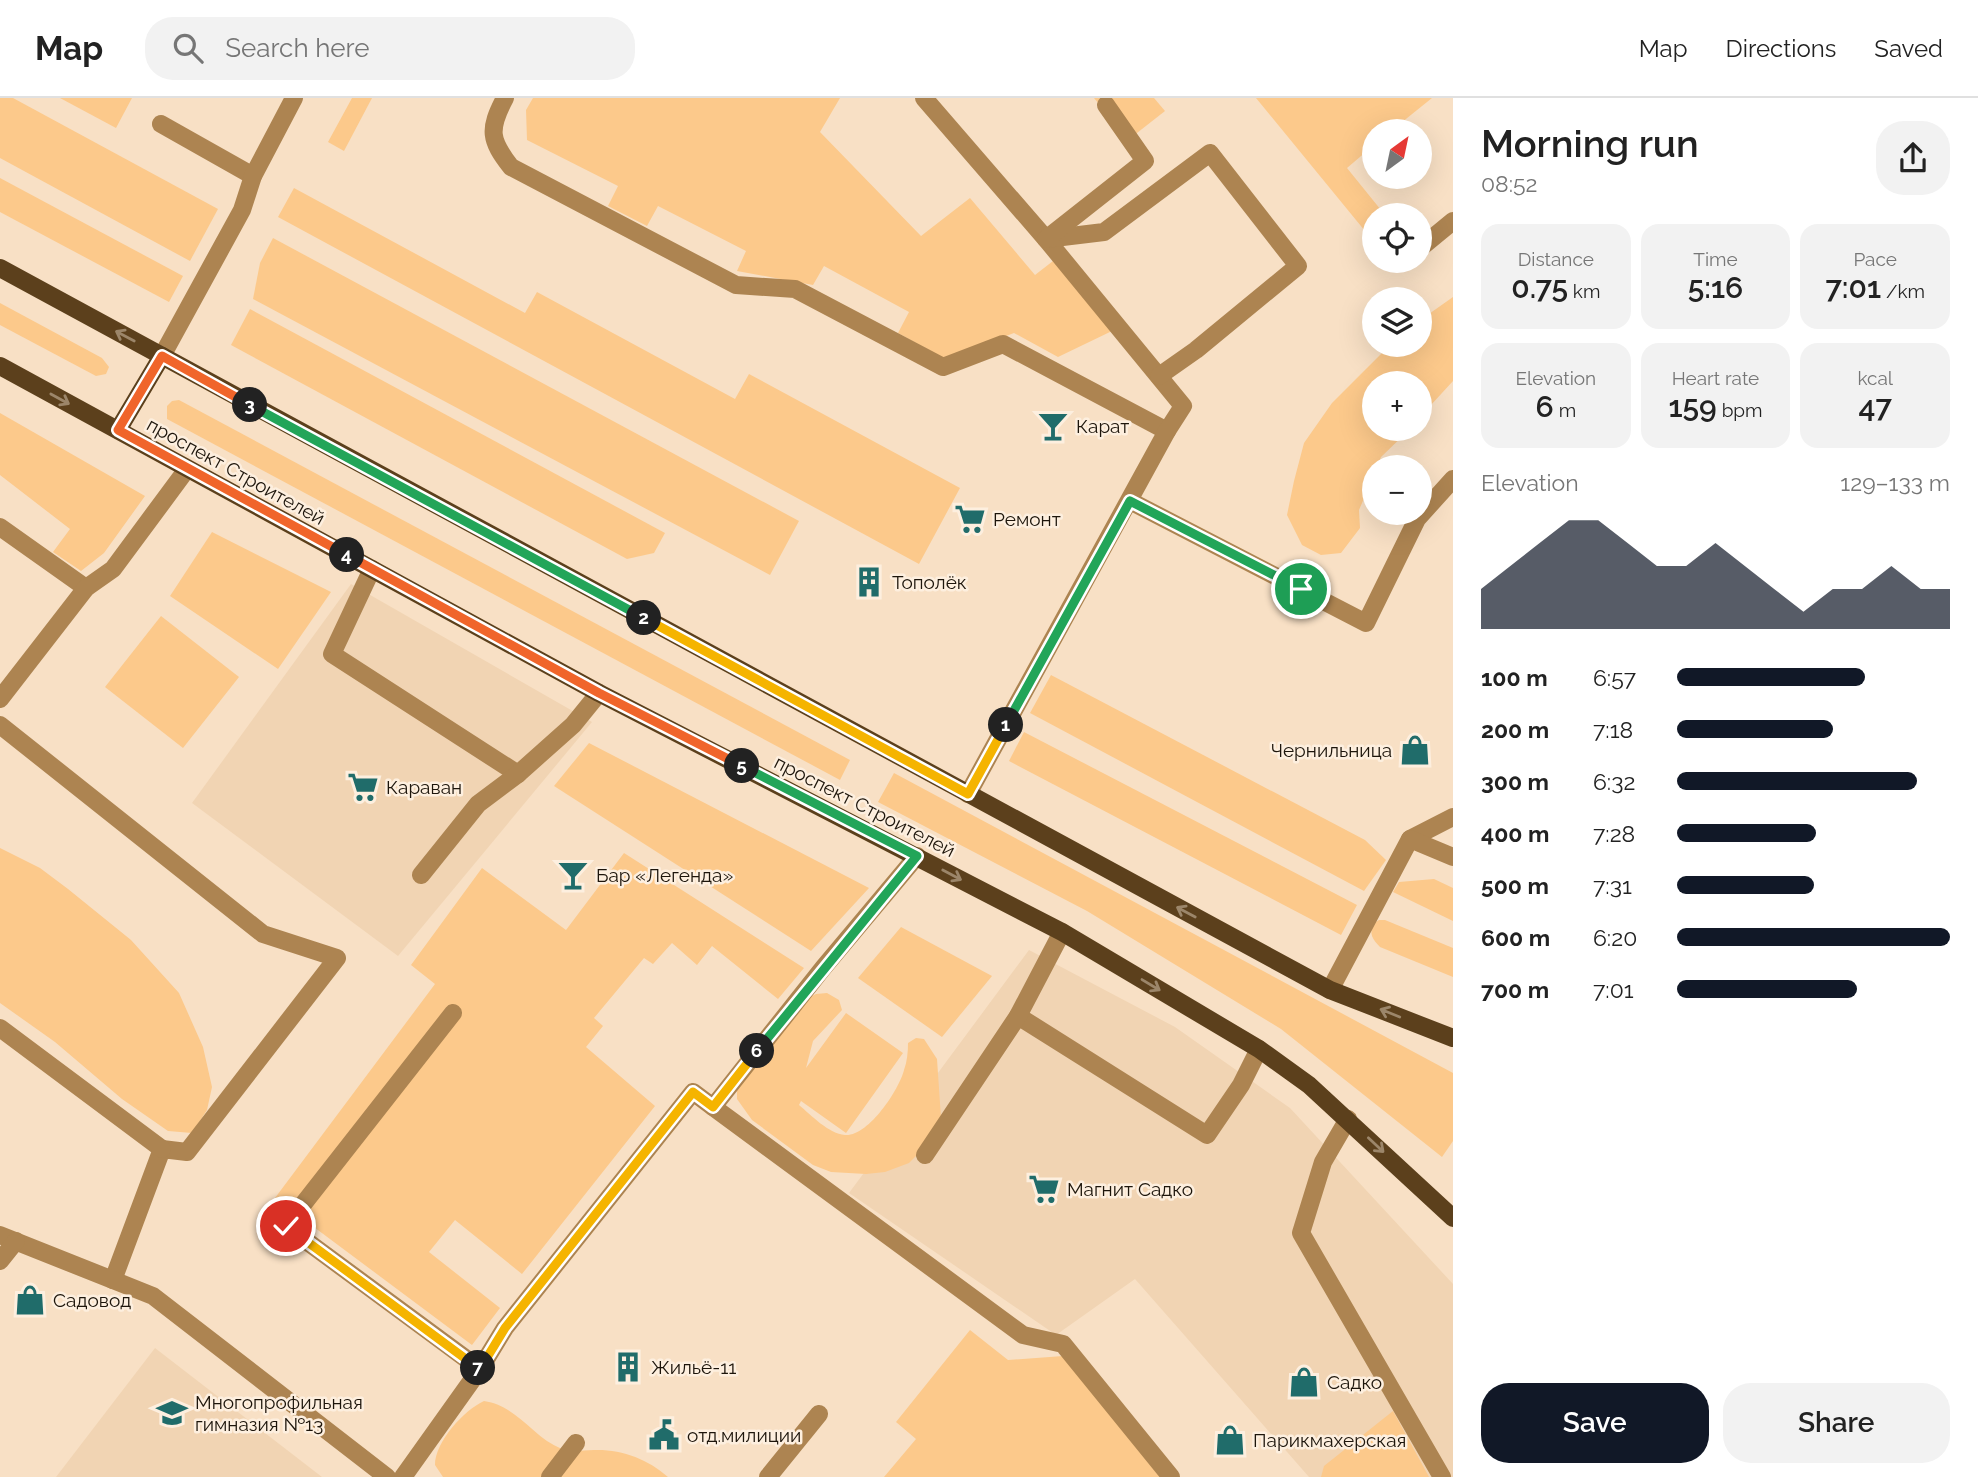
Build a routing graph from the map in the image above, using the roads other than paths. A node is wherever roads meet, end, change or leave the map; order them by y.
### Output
1 (294, 98) edge
2 (505, 98) edge
3 (924, 98) edge
4 (1106, 105) dead end
5 (162, 124) dead end
6 (253, 176) junction
7 (1453, 220) edge
8 (1432, 238) edge
9 (1046, 239) junction
10 (0, 268) edge
11 (162, 356) junction
12 (0, 366) edge
13 (1159, 376) junction
14 (118, 430) junction
15 (1167, 431) junction
16 (187, 469) junction
17 (1453, 479) edge
18 (1130, 501) junction
19 (0, 527) edge
20 (372, 569) junction
21 (86, 588) junction
22 (599, 693) junction
23 (0, 699) edge
24 (0, 725) edge
25 (518, 774) junction
26 (968, 794) junction
27 (1453, 817) edge
28 (1410, 839) junction
29 (917, 856) junction
30 (1453, 857) edge
31 (421, 875) dead end
32 (1062, 932) junction
33 (1330, 990) junction
34 (453, 1013) dead end
35 (1018, 1016) junction
36 (0, 1028) edge
37 (1453, 1038) edge
38 (1259, 1049) junction
39 (713, 1107) junction
40 (1348, 1119) junction
41 (162, 1149) junction
42 (925, 1155) dead end
43 (1453, 1218) edge
44 (8, 1238) edge
45 (0, 1261) edge
46 (113, 1280) junction
47 (480, 1369) junction
48 (819, 1414) dead end
49 (576, 1443) dead end
50 (387, 1477) edge
51 (403, 1477) edge
52 (550, 1477) edge
53 (768, 1477) edge
54 (1171, 1477) edge
55 (1442, 1477) edge

1 - 6 street
2 - 15 street
3 - 9 street
4 - 9 street
5 - 6 street
6 - 11 street
7 - 8 street
9 - 13 street
9 - 13 street
11 -> 10 main road
11 - 14 main road
11 - 26 main road
12 -> 14 main road, проспект Строителей
13 - 15 street
14 - 16 main road, проспект Строителей
15 - 18 street
16 - 20 main road, проспект Строителей
16 - 21 street
17 - 18 street
18 - 26 street
19 - 21 street
20 - 22 main road, проспект Строителей
20 - 25 street
21 - 23 street
22 - 25 street
22 - 29 main road, проспект Строителей
24 - 41 street
25 - 31 street
33 -> 26 main road
27 - 28 street
28 - 30 street
28 - 33 street
29 -> 32 main road, проспект Строителей
29 - 39 street
32 - 35 street
32 -> 38 main road, проспект Строителей
37 -> 33 main road
34 - 47 street
35 - 38 street
35 - 42 street
36 - 41 street
38 - 40 main road, проспект Строителей
39 - 47 street
39 - 54 street
40 -> 43 main road, проспект Строителей
40 - 55 street
41 - 46 street
44 - 45 street
44 - 46 street
46 - 50 street
47 - 51 street
48 - 53 street
49 - 52 street

